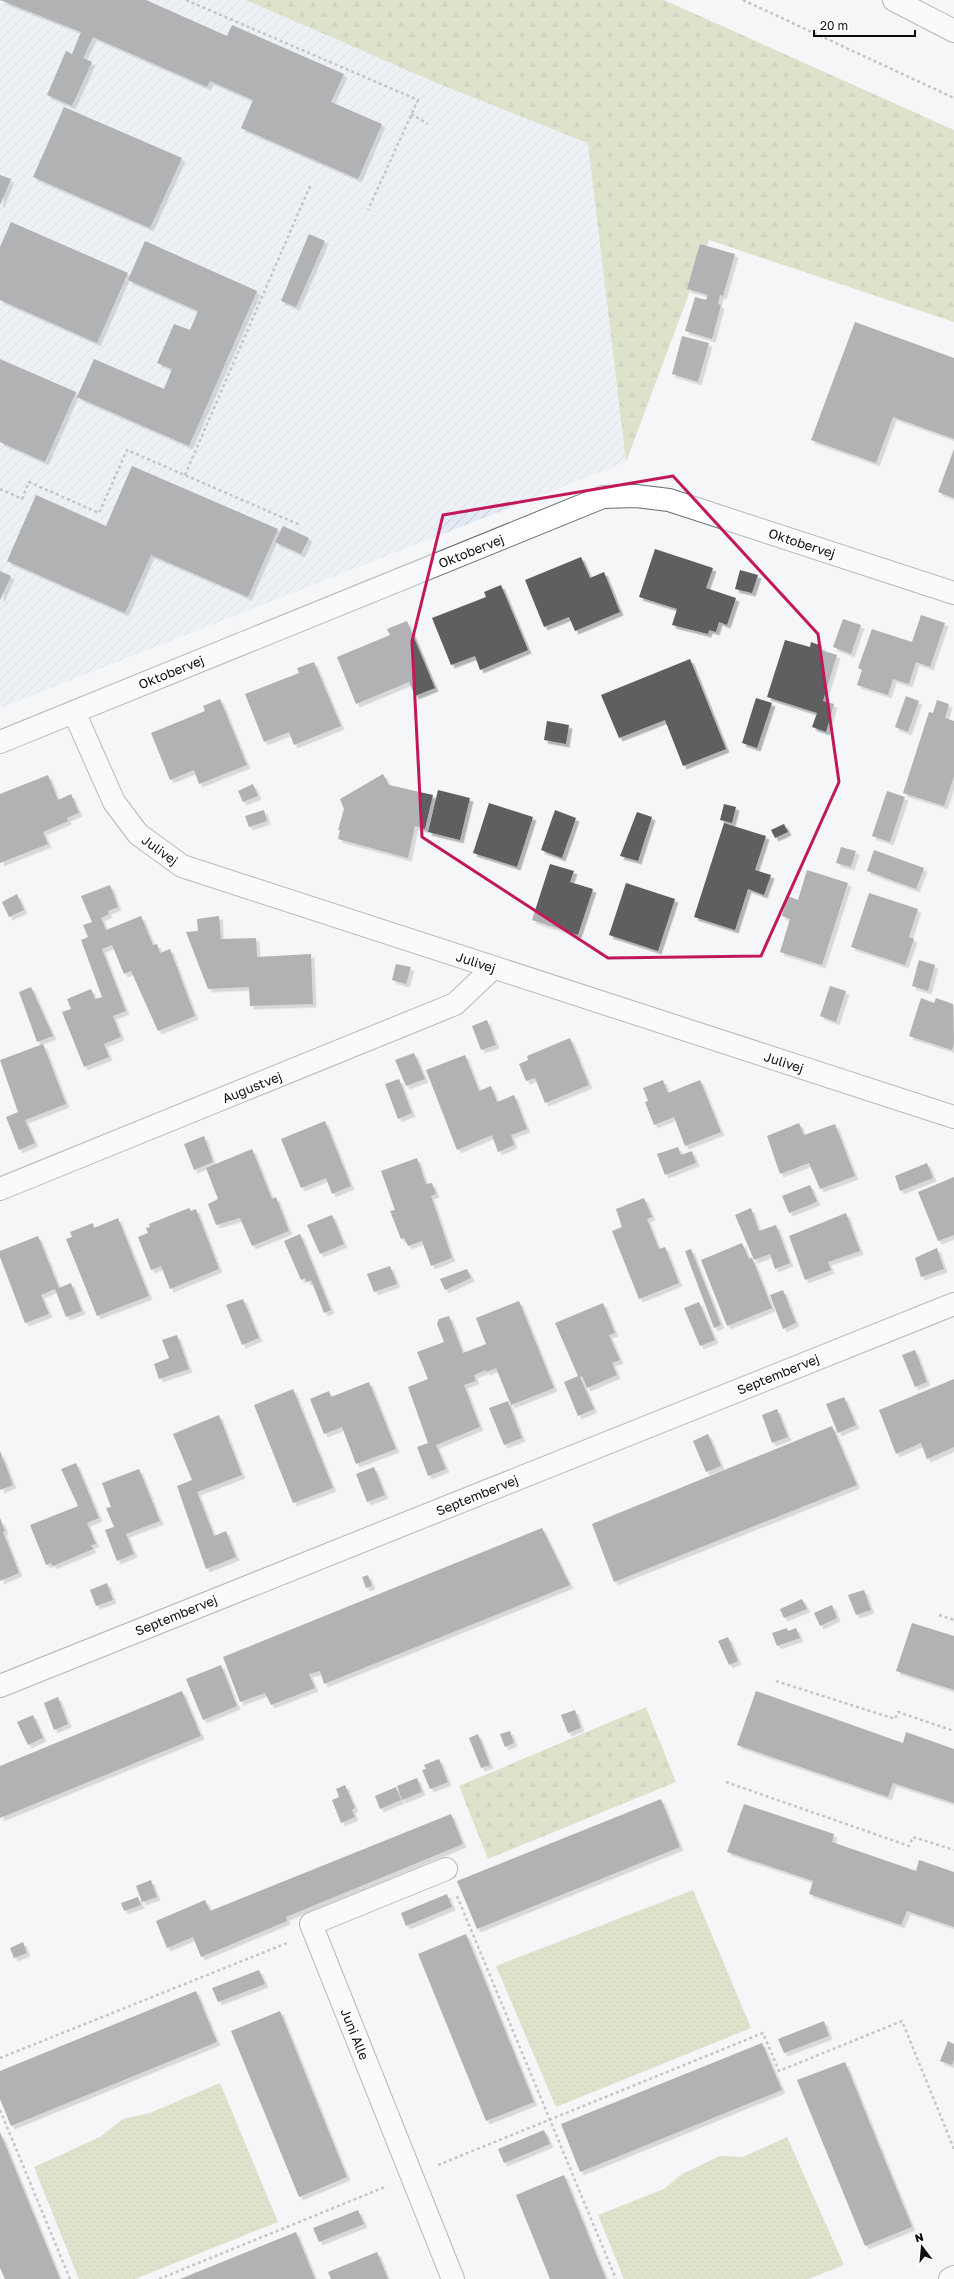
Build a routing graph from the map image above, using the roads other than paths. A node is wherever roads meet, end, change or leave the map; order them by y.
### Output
1 (894, 0) edge
2 (954, 31) edge
3 (954, 593) edge
4 (74, 712) junction
5 (0, 742) edge
6 (493, 968) junction
7 (954, 1117) edge
8 (0, 1189) edge
9 (954, 1304) edge
10 (0, 1686) edge
11 (446, 1869) road end
12 (954, 2277) edge
13 (453, 2279) edge
14 (950, 2279) edge

1 - 2 main road
3 - 4 main road, Oktobervej
4 - 5 main road, Oktobervej
4 - 6 main road, Julivej
6 - 7 main road, Julivej
6 - 8 main road, Augustvej
9 - 10 main road, Septembervej
11 - 13 main road, Juni Alle
12 - 14 main road

